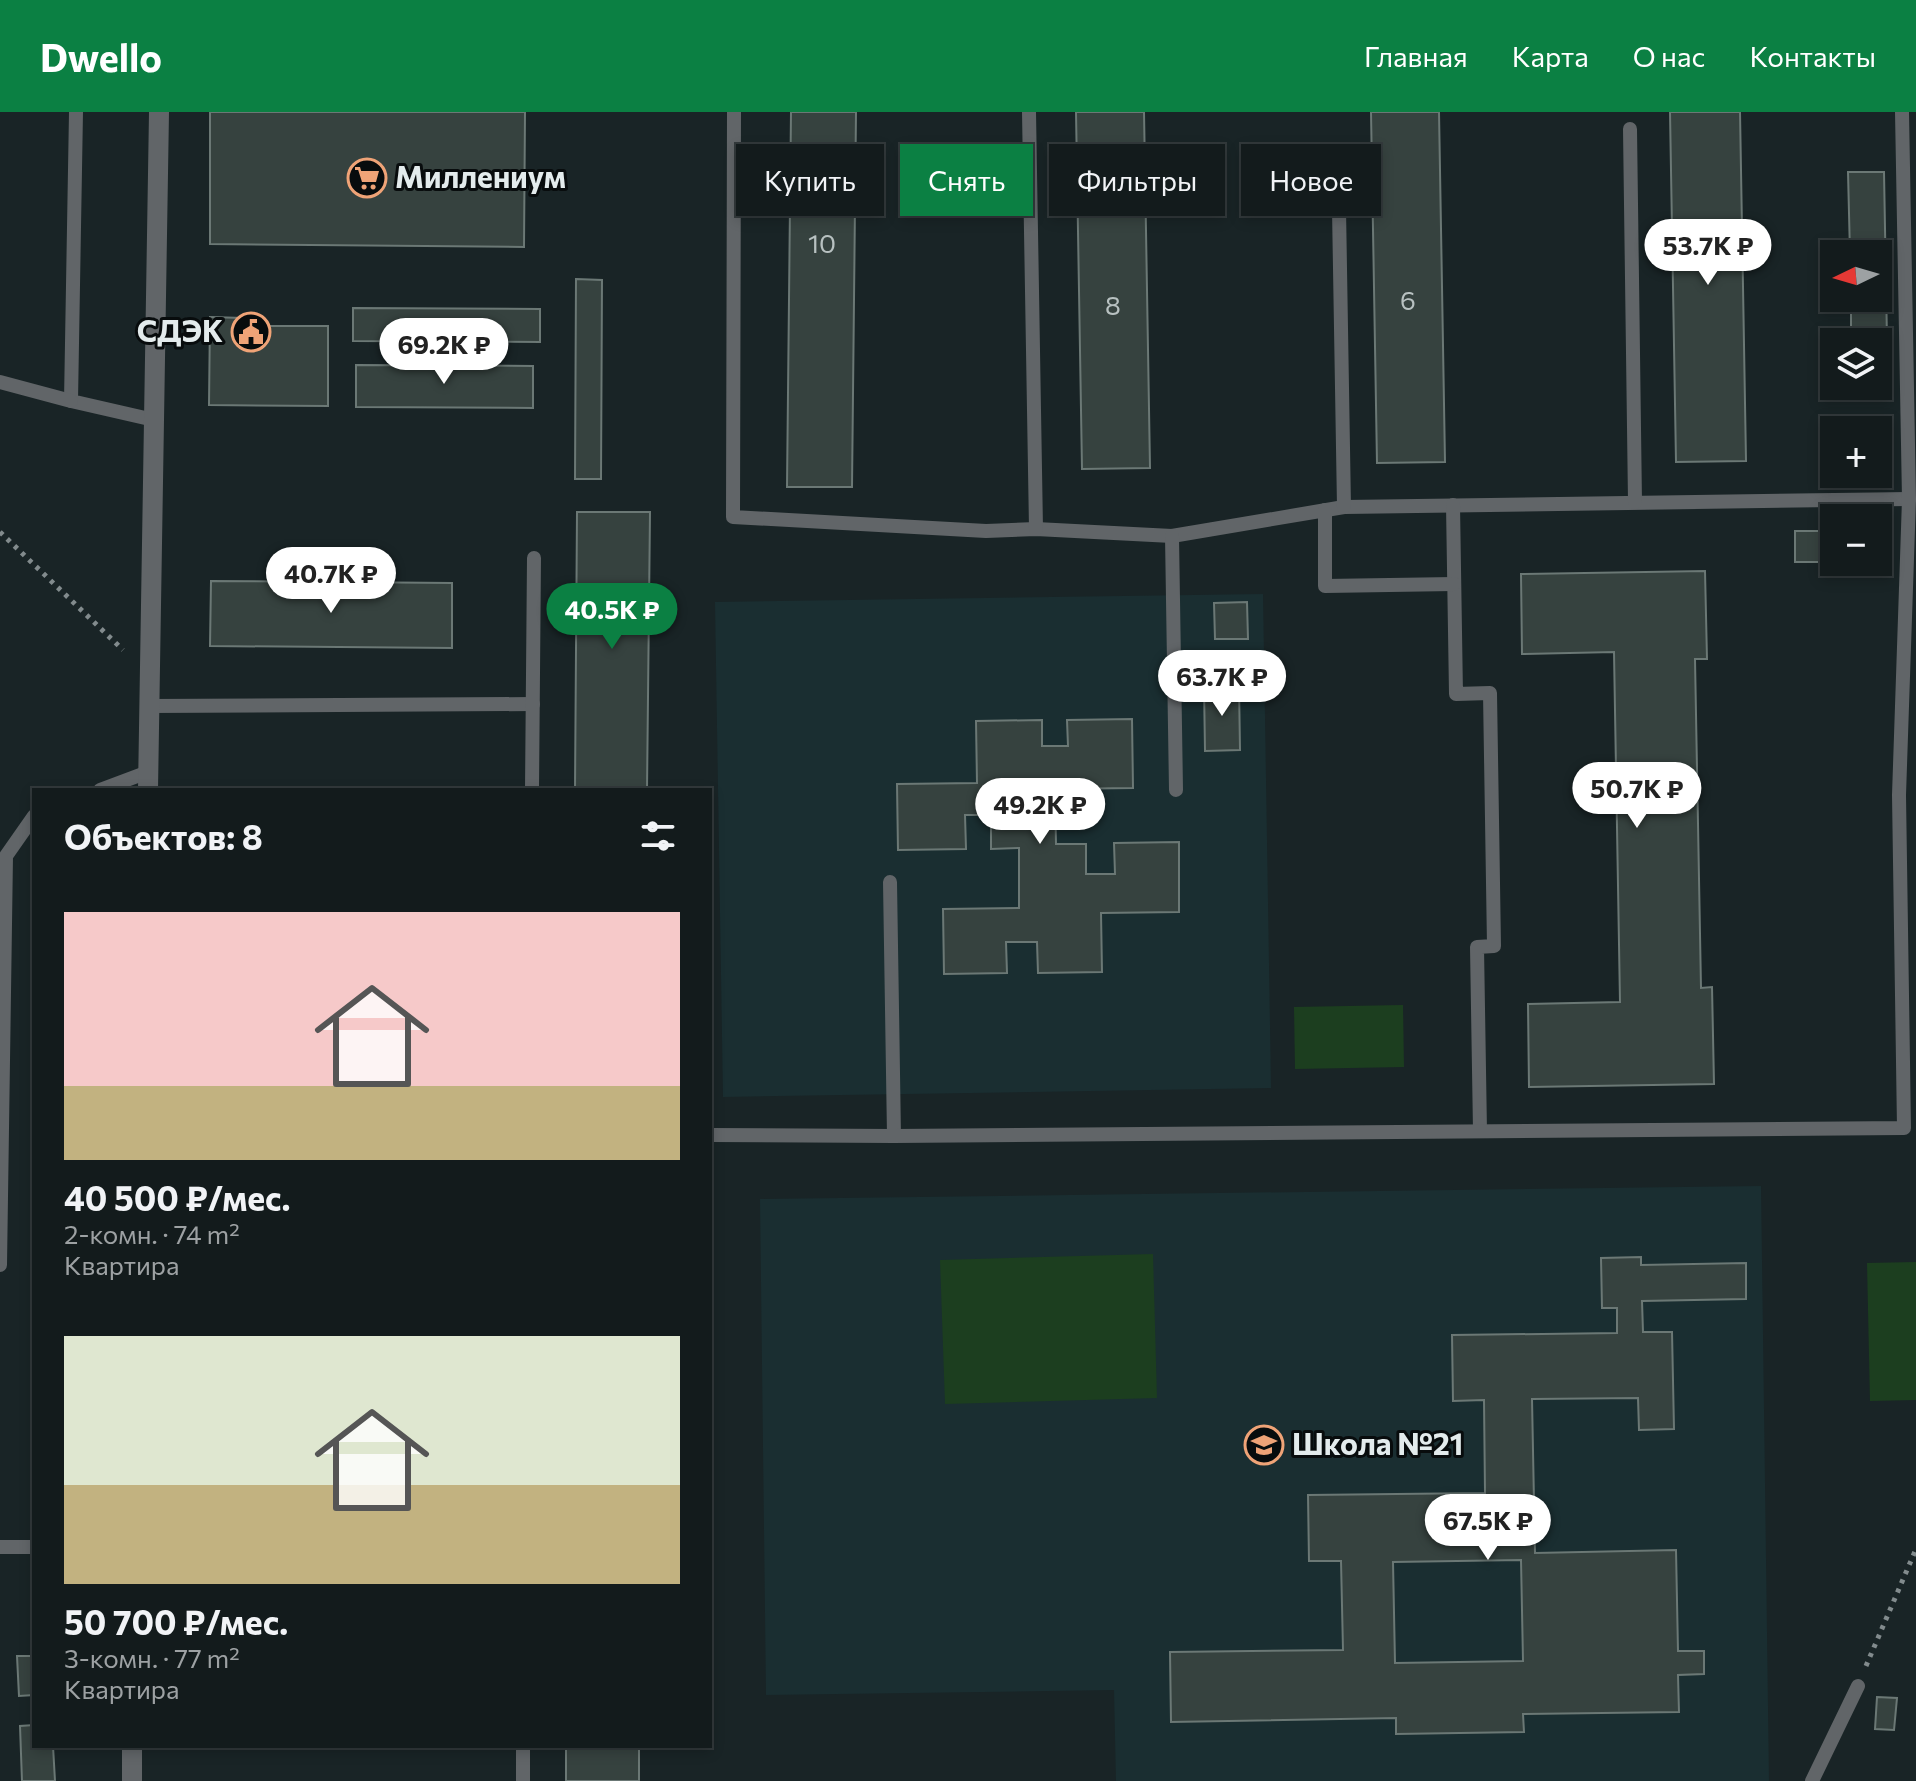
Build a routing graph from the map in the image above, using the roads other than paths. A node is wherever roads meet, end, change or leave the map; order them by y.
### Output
1 (76, 112) edge
2 (159, 112) edge
3 (734, 112) edge
4 (1029, 112) edge
5 (1902, 112) edge
6 (1630, 129) dead end
7 (1339, 216) edge
8 (0, 382) edge
9 (71, 401) junction
10 (154, 420) junction
11 (1909, 499) junction
12 (1635, 502) junction
13 (1453, 505) junction
14 (1344, 507) junction
15 (1325, 510) junction
16 (1036, 529) junction
17 (1172, 536) junction
18 (534, 558) dead end
19 (1454, 584) junction
20 (533, 704) junction
21 (149, 706) junction
22 (148, 781) edge
23 (111, 788) edge
24 (532, 788) edge
25 (1176, 790) dead end
26 (1899, 795) junction
27 (1916, 795) edge
28 (32, 819) edge
29 (890, 882) dead end
30 (1909, 970) edge
31 (1480, 1131) junction
32 (712, 1135) edge
33 (894, 1136) junction
34 (0, 1265) edge
35 (0, 1547) edge
36 (32, 1547) edge
37 (1858, 1686) road end
38 (132, 1748) edge
39 (523, 1748) edge
40 (132, 1781) edge
41 (523, 1781) edge
42 (1812, 1781) edge

1 - 9 lane
2 - 10 street
3 - 16 lane
4 - 16 lane
5 - 11 lane
6 - 12 lane
7 - 14 lane
8 - 9 lane
9 - 10 lane
10 - 21 street
11 - 12 lane
11 - 26 lane
12 - 13 lane
13 - 14 lane
13 - 19 lane
14 - 15 lane
15 - 17 lane
15 - 19 lane
16 - 17 lane
17 - 25 lane
18 - 20 lane
19 - 31 lane
20 - 21 lane
20 - 24 lane
21 - 22 street
22 - 23 lane
26 - 27 lane
26 - 30 lane
28 - 34 lane
29 - 33 lane
30 - 31 lane
31 - 33 lane
32 - 33 lane
35 - 36 lane
37 - 42 lane
38 - 40 street
39 - 41 lane

